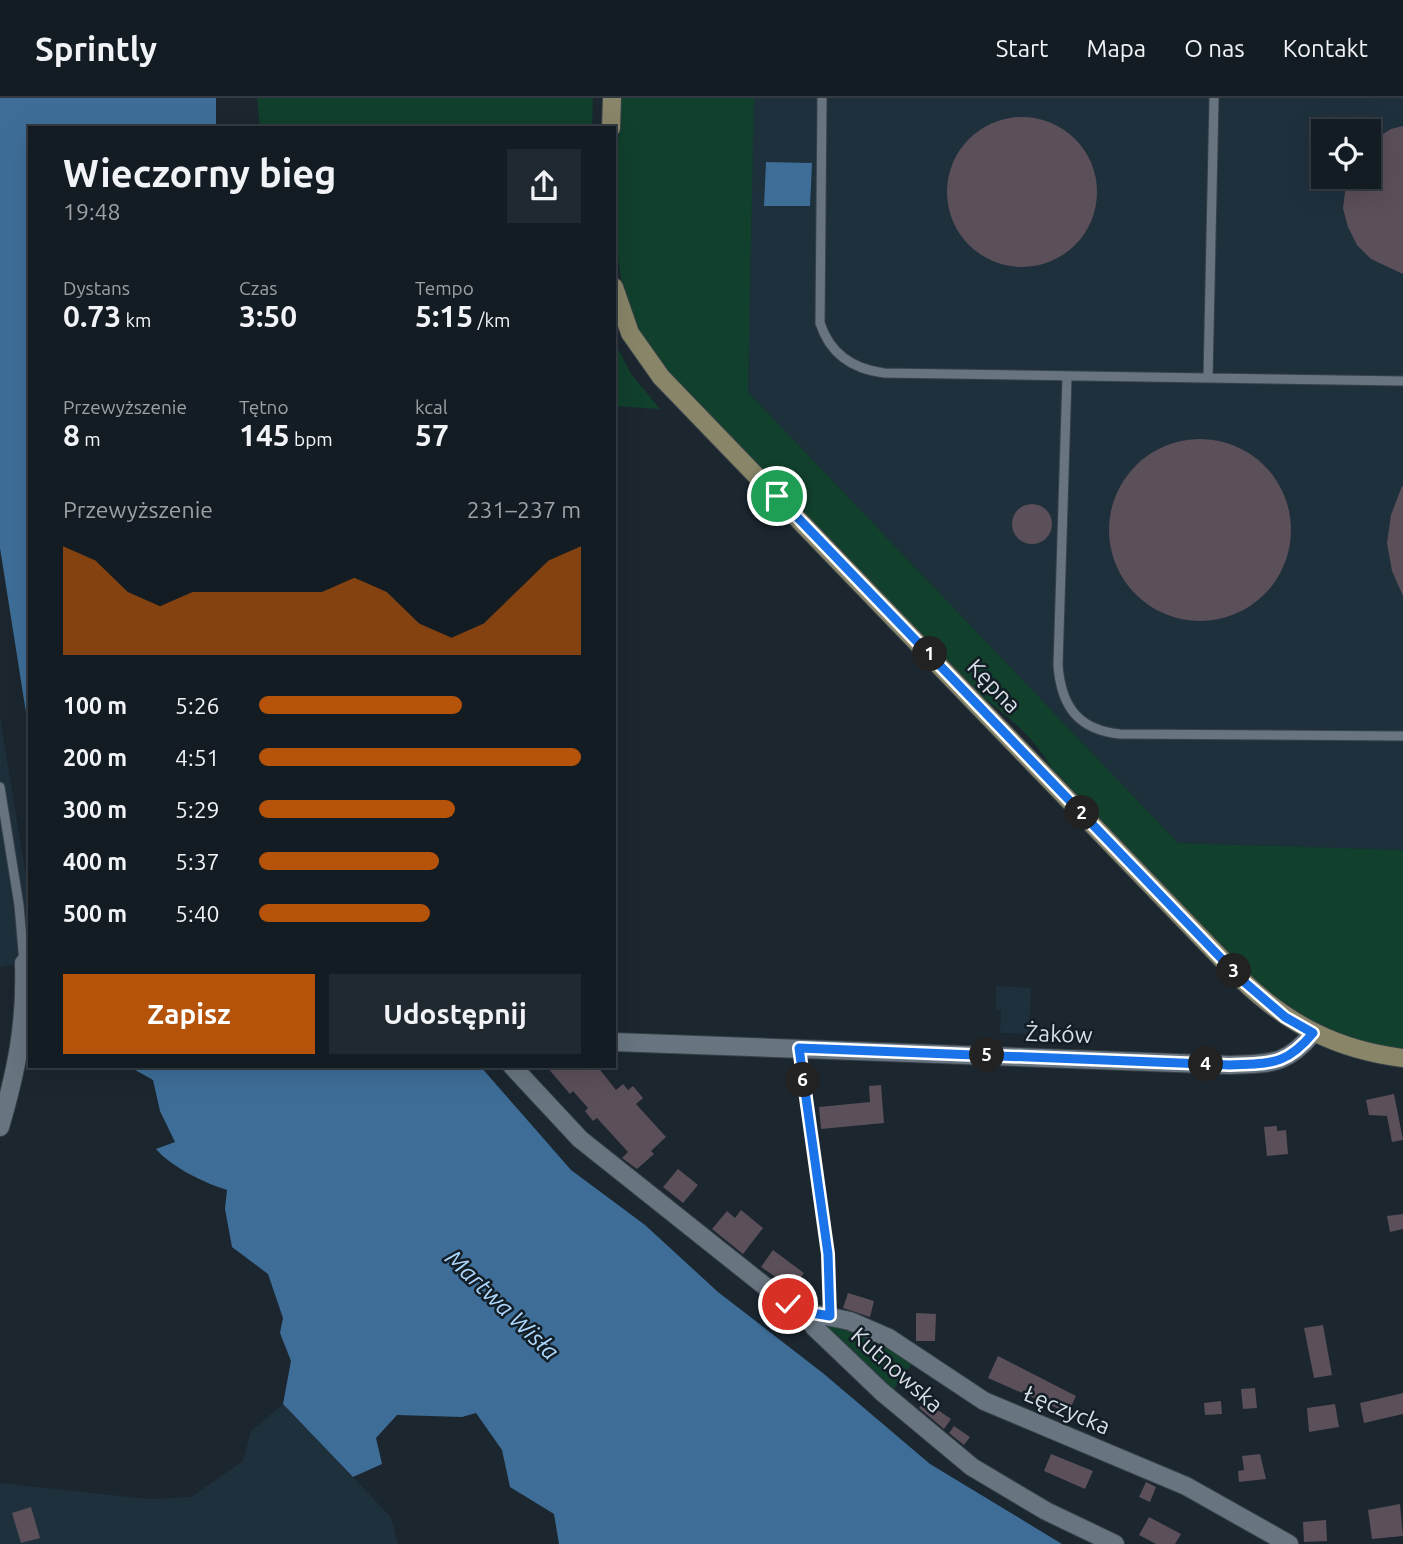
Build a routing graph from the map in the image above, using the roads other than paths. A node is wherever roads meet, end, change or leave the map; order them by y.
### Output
1 (612, 98) edge
2 (822, 98) edge
3 (1214, 98) edge
4 (611, 126) edge
5 (616, 293) edge
6 (1066, 377) junction
7 (1208, 378) junction
8 (1403, 382) edge
9 (1403, 736) edge
10 (0, 787) edge
11 (24, 963) joint
12 (1313, 1033) junction
13 (616, 1042) edge
14 (799, 1048) junction
15 (1403, 1058) edge
16 (514, 1068) edge
17 (0, 1127) edge
18 (806, 1312) junction
19 (830, 1316) junction
20 (1115, 1544) edge
21 (1289, 1544) edge

1 - 4 street
2 - 6 lane
3 - 7 lane
5 - 12 street, Kępna
6 - 7 lane
6 - 9 lane
7 - 8 lane
10 - 11 lane
11 - 17 street
12 - 14 street, Żaków
12 - 15 street
13 - 14 street, Żaków
14 - 19 lane
16 - 18 street, Kutnowska
18 - 19 street, Łęczycka
18 - 20 street, Kutnowska
19 - 21 street, Łęczycka

